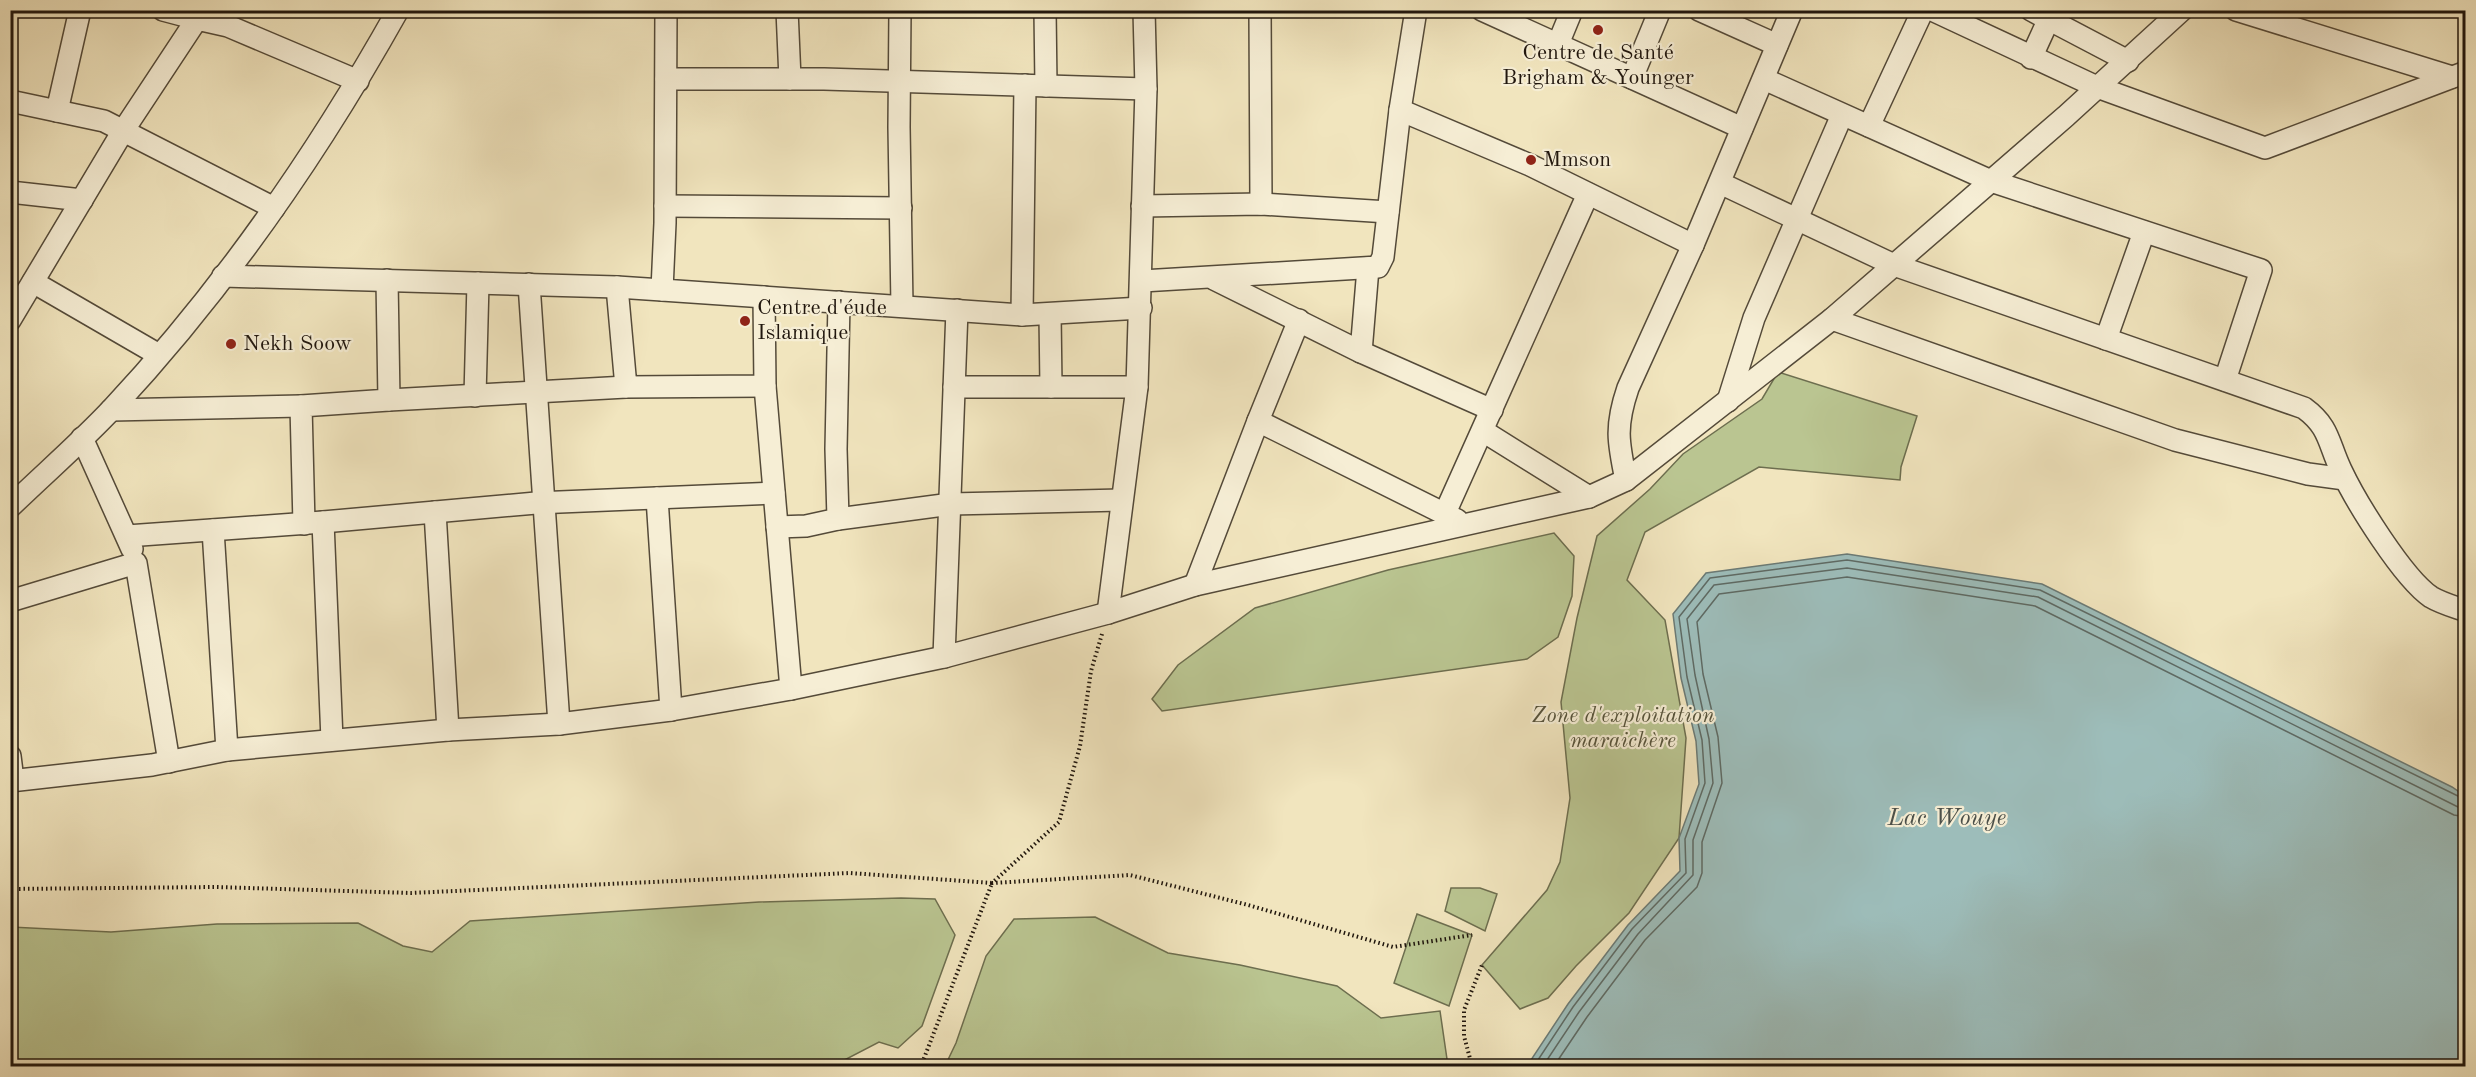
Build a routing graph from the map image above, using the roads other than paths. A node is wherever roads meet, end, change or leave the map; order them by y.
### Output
1 (80, 10) edge
2 (163, 10) edge
3 (399, 10) edge
4 (666, 10) edge
5 (787, 10) edge
6 (900, 10) edge
7 (1045, 10) edge
8 (1144, 10) edge
9 (1260, 10) edge
10 (1416, 10) edge
11 (1482, 10) edge
12 (1572, 10) edge
13 (1660, 10) edge
14 (1699, 10) edge
15 (1792, 10) edge
16 (1923, 10) edge
17 (1932, 10) edge
18 (2182, 10) edge
19 (2236, 10) edge
20 (2044, 14) edge
21 (232, 18) edge
22 (197, 19) junction
23 (1558, 45) junction
24 (1777, 45) junction
25 (2031, 58) junction
26 (2128, 61) junction
27 (2459, 74) edge
28 (1632, 78) junction
29 (666, 79) junction
30 (790, 79) junction
31 (1764, 79) junction
32 (358, 81) junction
33 (900, 81) junction
34 (1024, 85) junction
35 (1046, 86) junction
36 (2097, 87) junction
37 (1146, 88) junction
38 (10, 101) edge
39 (1400, 110) junction
40 (57, 111) junction
41 (1842, 115) junction
42 (1869, 126) junction
43 (1742, 128) junction
44 (123, 131) junction
45 (1991, 181) junction
46 (1720, 183) junction
47 (10, 192) edge
48 (1588, 194) junction
49 (82, 200) junction
50 (1261, 204) junction
51 (664, 206) junction
52 (1142, 206) junction
53 (274, 208) junction
54 (901, 208) junction
55 (1388, 212) junction
56 (1797, 219) junction
57 (2144, 232) junction
58 (1693, 245) junction
59 (1894, 265) junction
60 (1368, 268) junction
61 (223, 276) junction
62 (1211, 277) junction
63 (387, 280) junction
64 (1142, 281) junction
65 (33, 282) junction
66 (478, 283) junction
67 (528, 284) junction
68 (617, 287) junction
69 (662, 290) junction
70 (764, 297) junction
71 (839, 302) junction
72 (902, 306) junction
73 (1141, 308) junction
74 (957, 310) junction
75 (1050, 314) junction
76 (1022, 315) junction
77 (1832, 319) junction
78 (10, 320) edge
79 (1299, 320) junction
80 (2106, 339) junction
81 (1361, 352) junction
82 (159, 355) junction
83 (2225, 380) junction
84 (765, 386) junction
85 (626, 387) junction
86 (954, 387) junction
87 (1051, 387) junction
88 (1137, 387) junction
89 (536, 393) junction
90 (475, 396) junction
91 (389, 400) junction
92 (1728, 401) junction
93 (301, 406) junction
94 (111, 410) junction
95 (1492, 410) junction
96 (1258, 422) junction
97 (1483, 431) junction
98 (82, 438) junction
99 (2345, 478) junction
100 (1626, 480) junction
101 (774, 494) junction
102 (1589, 497) junction
103 (657, 498) junction
104 (1121, 500) junction
105 (544, 503) junction
106 (951, 504) junction
107 (10, 507) edge
108 (435, 512) junction
109 (1445, 513) junction
110 (838, 519) junction
111 (313, 523) junction
112 (1468, 525) junction
113 (777, 527) junction
114 (213, 530) junction
115 (127, 536) junction
116 (136, 563) junction
117 (1195, 585) junction
118 (10, 601) edge
119 (2466, 611) edge
120 (1108, 613) junction
121 (944, 657) junction
122 (791, 689) junction
123 (670, 710) junction
124 (559, 724) junction
125 (448, 730) junction
126 (332, 740) junction
127 (227, 750) junction
128 (10, 756) edge
129 (169, 762) junction
130 (12, 780) edge

1 - 40 street
2 - 22 street
3 - 32 street
4 - 29 street
5 - 30 street
6 - 33 street
7 - 35 street
8 - 37 street
9 - 50 street
10 - 39 street
11 - 23 street
12 - 23 street
13 - 28 street
14 - 24 street
15 - 24 street
16 - 42 street
17 - 25 street
18 - 26 street
19 - 27 street
20 - 25 street
20 - 26 street
21 - 22 street
21 - 32 street
22 - 44 street
23 - 28 street
24 - 31 street
25 - 36 street
26 - 36 street
27 - 36 street
28 - 43 street
29 - 30 street
29 - 51 street
30 - 33 street
31 - 41 street
31 - 43 street
32 - 53 street
33 - 34 street
33 - 54 street
34 - 35 street
34 - 76 street
35 - 37 street
36 - 45 street
37 - 52 street
38 - 40 street
39 - 48 street
39 - 55 street
40 - 44 street
41 - 42 street
41 - 56 street
42 - 45 street
43 - 46 street
44 - 49 street
44 - 53 street
45 - 57 street
45 - 59 street
46 - 56 street
46 - 58 street
47 - 49 street
48 - 58 street
48 - 95 street
49 - 65 street
50 - 52 street
50 - 55 street
51 - 54 street
51 - 69 street
52 - 64 street
53 - 61 street
54 - 72 street
55 - 60 street
56 - 59 street
56 - 92 street
57 - 80 street
57 - 83 street
58 - 100 street
59 - 77 street
59 - 80 street
60 - 62 street
60 - 81 street
61 - 63 street
61 - 82 street
62 - 64 street
62 - 79 street
63 - 66 street
63 - 91 street
64 - 73 street
65 - 78 street
65 - 82 street
66 - 67 street
66 - 90 street
67 - 68 street
67 - 89 street
68 - 69 street
68 - 85 street
69 - 70 street
70 - 71 street
70 - 84 street
71 - 72 street
71 - 110 street
72 - 74 street
73 - 75 street
73 - 88 street
74 - 76 street
74 - 86 street
75 - 76 street
75 - 87 street
77 - 92 street
77 - 99 street
79 - 81 street
79 - 96 street
80 - 83 street
81 - 95 street
82 - 94 street
83 - 99 street
84 - 85 street
84 - 101 street
85 - 89 street
86 - 87 street
86 - 106 street
87 - 88 street
88 - 104 street
89 - 90 street
89 - 105 street
90 - 91 street
91 - 93 street
92 - 100 street
93 - 94 street
93 - 111 street
94 - 98 street
95 - 97 street
96 - 109 street
96 - 117 street
97 - 102 street
97 - 109 street
98 - 107 street
98 - 115 street
99 - 119 street
100 - 102 street
101 - 103 street
101 - 113 street
102 - 112 street
103 - 105 street
103 - 123 street
104 - 106 street
104 - 120 street
105 - 108 street
105 - 124 street
106 - 110 street
106 - 121 street
108 - 111 street
108 - 125 street
109 - 112 street
110 - 113 street
111 - 114 street
111 - 126 street
112 - 117 street
113 - 122 street
114 - 115 street
114 - 127 street
115 - 116 street
116 - 118 street
116 - 129 street
117 - 120 street
120 - 121 street
121 - 122 street
122 - 123 street
123 - 124 street
124 - 125 street
125 - 126 street
126 - 127 street
127 - 129 street
128 - 130 street
129 - 130 street

